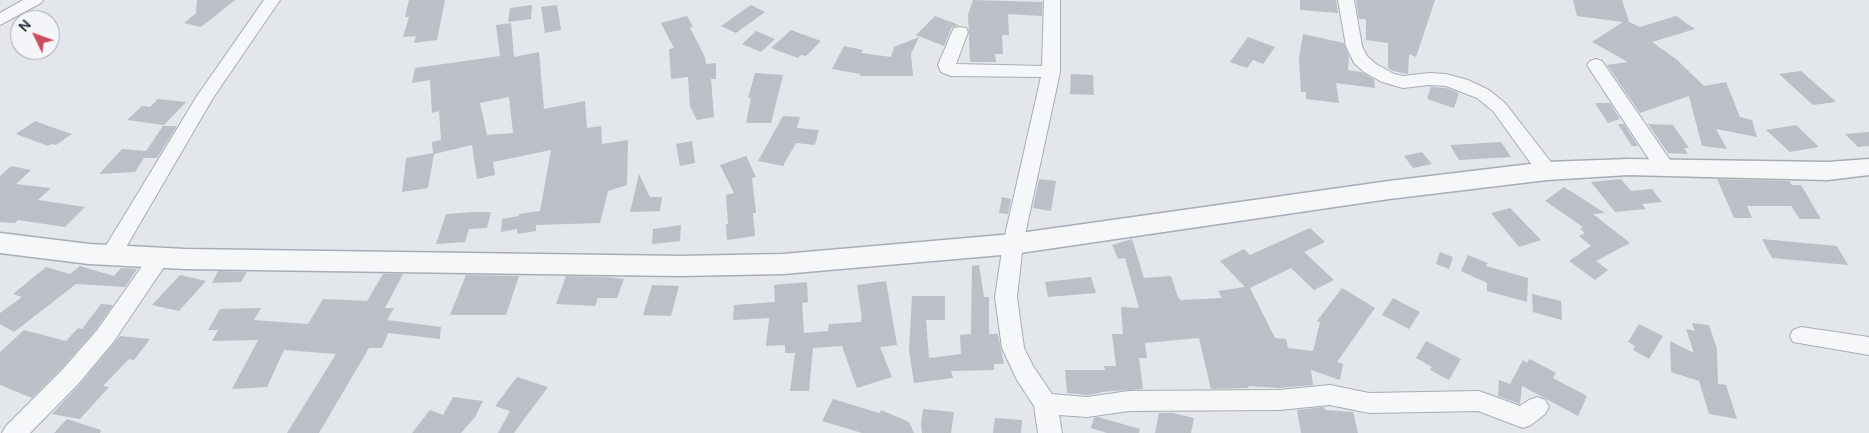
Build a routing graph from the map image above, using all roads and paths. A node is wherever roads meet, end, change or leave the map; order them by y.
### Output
1 (36, 0) edge
2 (272, 0) edge
3 (1052, 0) edge
4 (1346, 0) edge
5 (0, 20) edge
6 (960, 32) dead end
7 (1596, 65) dead end
8 (1051, 72) junction
9 (1869, 167) edge
10 (1665, 168) junction
11 (1547, 171) junction
12 (0, 244) edge
13 (1013, 244) junction
14 (111, 256) junction
15 (159, 258) junction
16 (1801, 336) dead end
17 (1869, 346) edge
18 (1044, 404) junction
19 (1536, 407) dead end
20 (14, 433) edge
21 (1050, 433) edge

1 - 5 street
2 - 14 street
3 - 8 street
4 - 11 street
6 - 8 street
7 - 10 street
8 - 13 street
9 - 10 street
10 - 11 street
11 - 13 street
12 - 14 street
13 - 15 street
13 - 18 street
14 - 15 street
15 - 20 street
16 - 17 street
18 - 19 street
18 - 21 street

